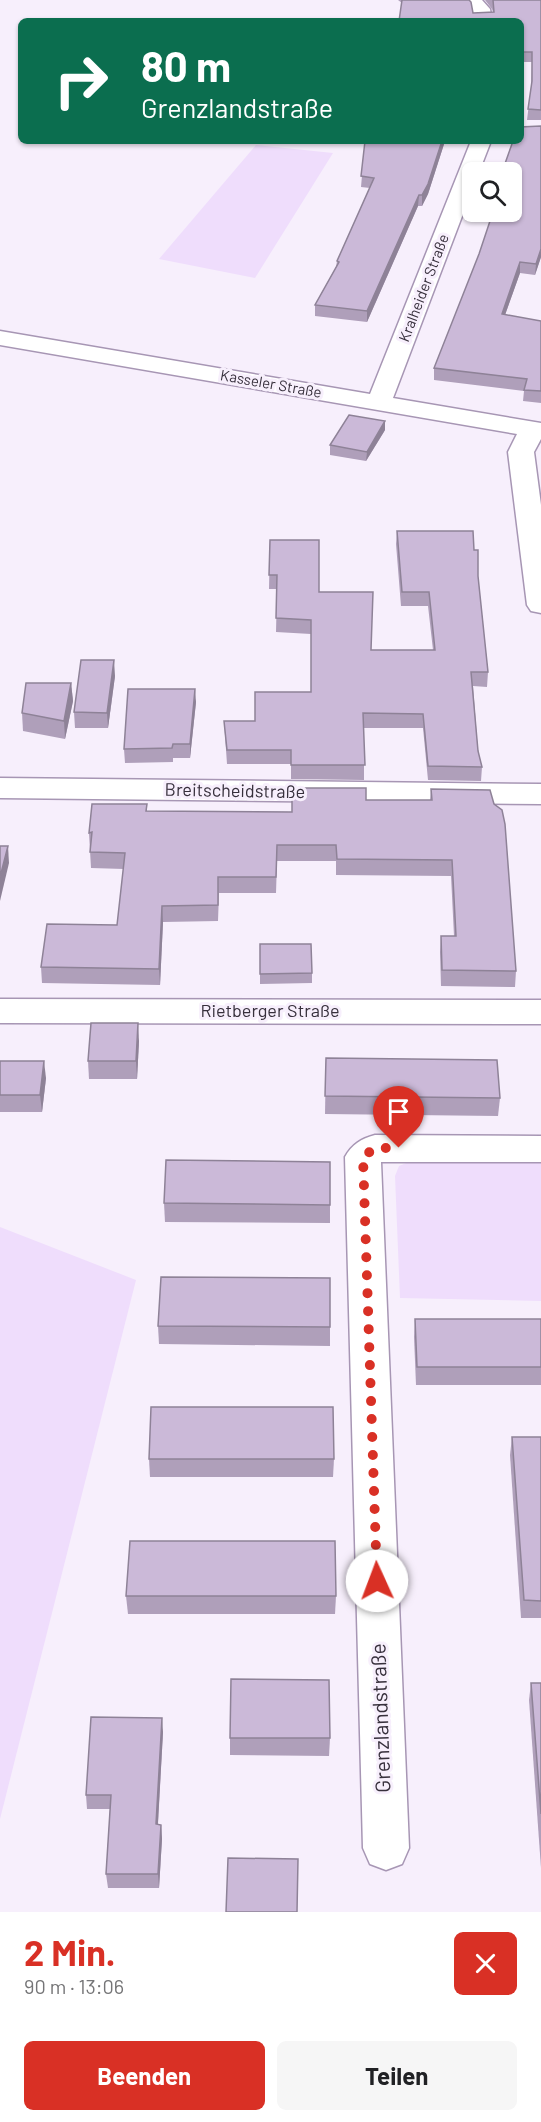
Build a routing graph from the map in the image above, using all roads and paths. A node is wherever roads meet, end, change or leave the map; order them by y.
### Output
1 (471, 0) edge
2 (482, 18) edge
3 (480, 144) edge
4 (0, 338) edge
5 (380, 402) junction
6 (536, 430) edge
7 (541, 605) edge
8 (0, 788) edge
9 (541, 794) edge
10 (0, 1011) edge
11 (541, 1012) edge
12 (541, 1149) edge
13 (386, 1848) dead end

1 - 2 street
3 - 5 street, Kralheider Straße
4 - 5 street, Kasseler Straße
5 - 6 street, Kasseler Straße
6 - 7 street
8 - 9 street, Breitscheidstraße
10 - 11 street, Rietberger Straße
12 - 13 street, Grenzlandstraße

